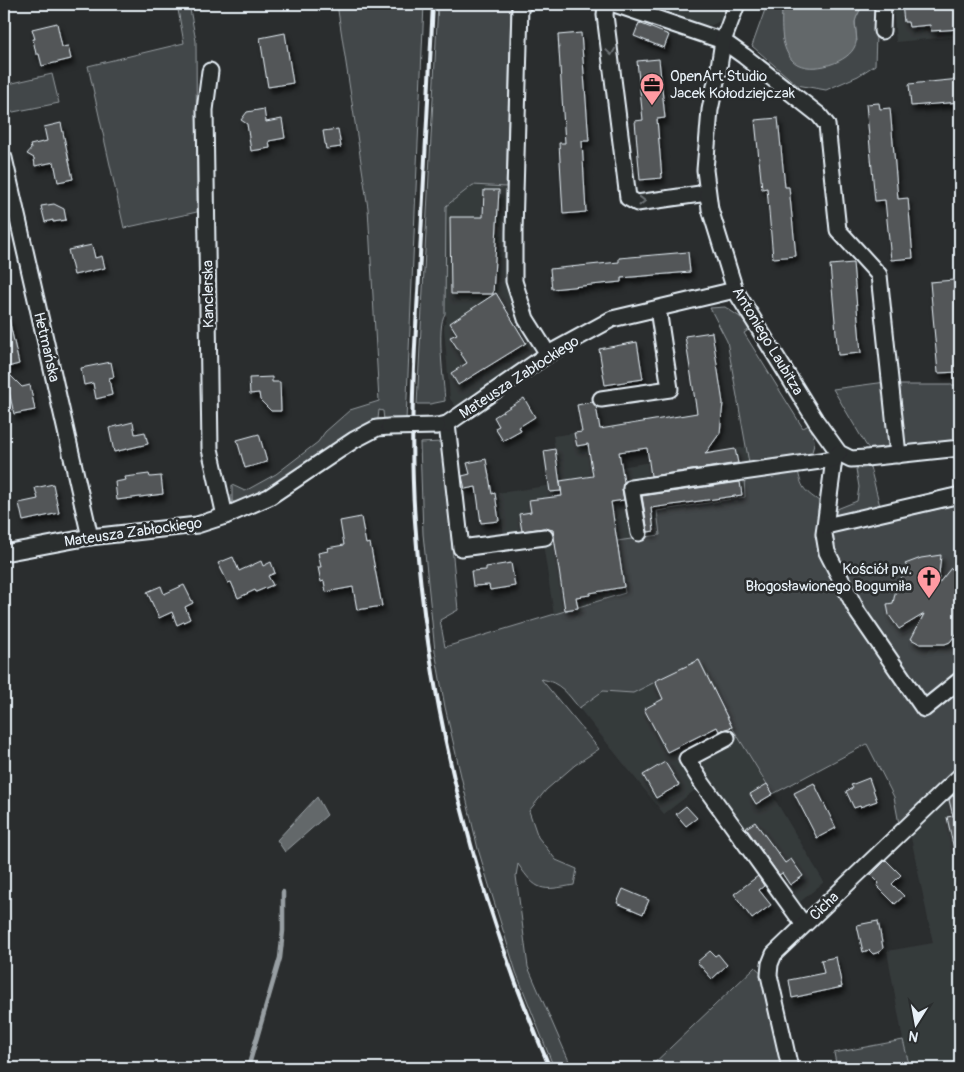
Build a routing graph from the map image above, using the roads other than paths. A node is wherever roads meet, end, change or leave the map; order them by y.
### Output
1 (524, 4) edge
2 (606, 4) edge
3 (614, 4) edge
4 (737, 4) edge
5 (883, 4) edge
6 (882, 30) dead end
7 (723, 41) junction
8 (210, 71) dead end
9 (4, 158) edge
10 (707, 193) junction
11 (8, 199) edge
12 (735, 290) junction
13 (658, 309) junction
14 (548, 354) junction
15 (601, 399) dead end
16 (442, 425) junction
17 (960, 448) edge
18 (898, 455) junction
19 (837, 456) junction
20 (959, 500) edge
21 (225, 516) junction
22 (826, 526) junction
23 (639, 533) dead end
24 (90, 537) junction
25 (545, 537) dead end
26 (4, 553) edge
27 (960, 680) edge
28 (727, 738) dead end
29 (960, 776) edge
30 (804, 924) junction
31 (790, 1068) edge

1 - 14 street
2 -> 10 street
3 - 7 street
4 - 7 street, Antoniego Laubitza
5 - 6 street
7 - 10 street, Antoniego Laubitza
7 - 18 street
8 - 21 street, Kanclerska
9 - 11 street, Hetmańska
10 - 12 street, Antoniego Laubitza
11 - 24 street, Hetmańska
12 - 13 street, Mateusza Zabłockiego
12 - 19 street, Antoniego Laubitza
13 - 14 street, Mateusza Zabłockiego
13 - 15 street
14 - 16 street, Mateusza Zabłockiego
16 - 21 street, Mateusza Zabłockiego, bridge
16 - 25 street, Mateusza Zabłockiego
17 - 18 street
18 - 19 street
19 - 22 street
19 - 23 street
20 - 22 street
21 - 24 street, Mateusza Zabłockiego
22 - 27 street
24 - 26 street, Mateusza Zabłockiego
28 - 30 street
29 - 30 street, Cicha
30 - 31 street, Cicha

